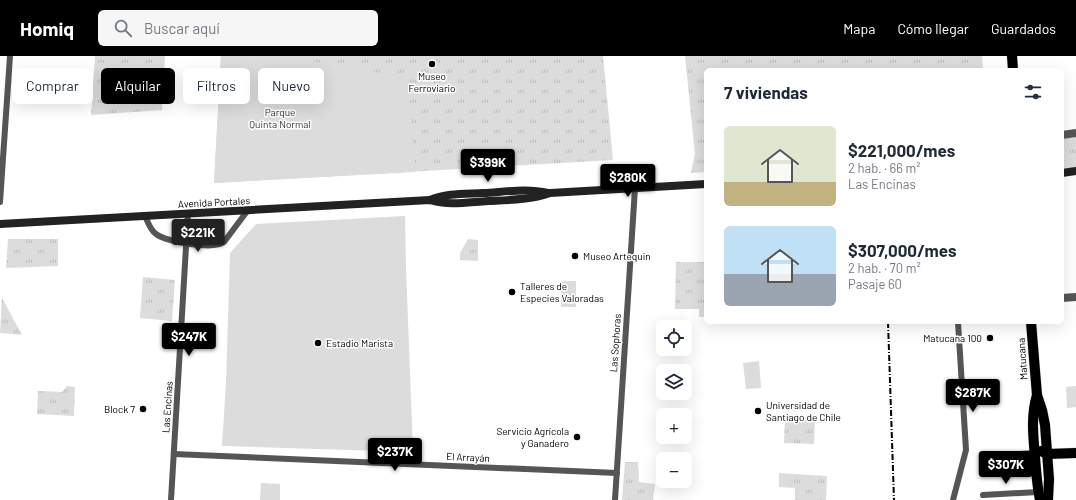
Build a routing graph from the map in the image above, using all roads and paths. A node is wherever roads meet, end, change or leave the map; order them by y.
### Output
1 (10, 56) edge
2 (1012, 56) edge
3 (1013, 68) edge
4 (1076, 133) edge
5 (1064, 135) edge
6 (1076, 171) edge
7 (1064, 173) edge
8 (704, 184) edge
9 (635, 188) junction
10 (0, 202) edge
11 (248, 210) junction
12 (188, 214) junction
13 (145, 216) junction
14 (0, 224) edge
15 (187, 244) junction
16 (1076, 296) edge
17 (1064, 298) edge
18 (958, 324) edge
19 (1032, 324) edge
20 (1037, 395) junction
21 (1034, 448) junction
22 (1076, 453) edge
23 (174, 454) junction
24 (1047, 454) junction
25 (992, 456) dead end
26 (617, 473) junction
27 (983, 495) dead end
28 (1039, 496) edge
29 (171, 500) edge
30 (615, 500) edge
31 (954, 500) edge
32 (1048, 500) edge

1 - 10 street
2 - 3 main road
4 - 5 street
6 - 7 main road
8 - 9 main road, Avenida Portales
9 - 11 main road, Avenida Portales
9 - 26 street, Las Sophoras
11 - 12 main road, Avenida Portales
11 - 15 street
12 - 13 main road, Avenida Portales
12 - 15 street, Las Encinas
13 - 14 main road, Avenida Portales
13 - 15 street
15 - 23 street, Las Encinas
16 - 17 street
18 - 31 street
19 - 20 main road, Matucana
20 - 21 main road, Matucana
20 - 24 main road, Matucana
21 - 24 main road
21 - 25 street
21 - 28 main road, Matucana
22 - 24 main road
23 - 26 street, El Arrayán
23 - 29 street, Las Encinas
24 - 32 main road, Matucana
26 - 30 street, Las Sophoras
27 - 28 street

